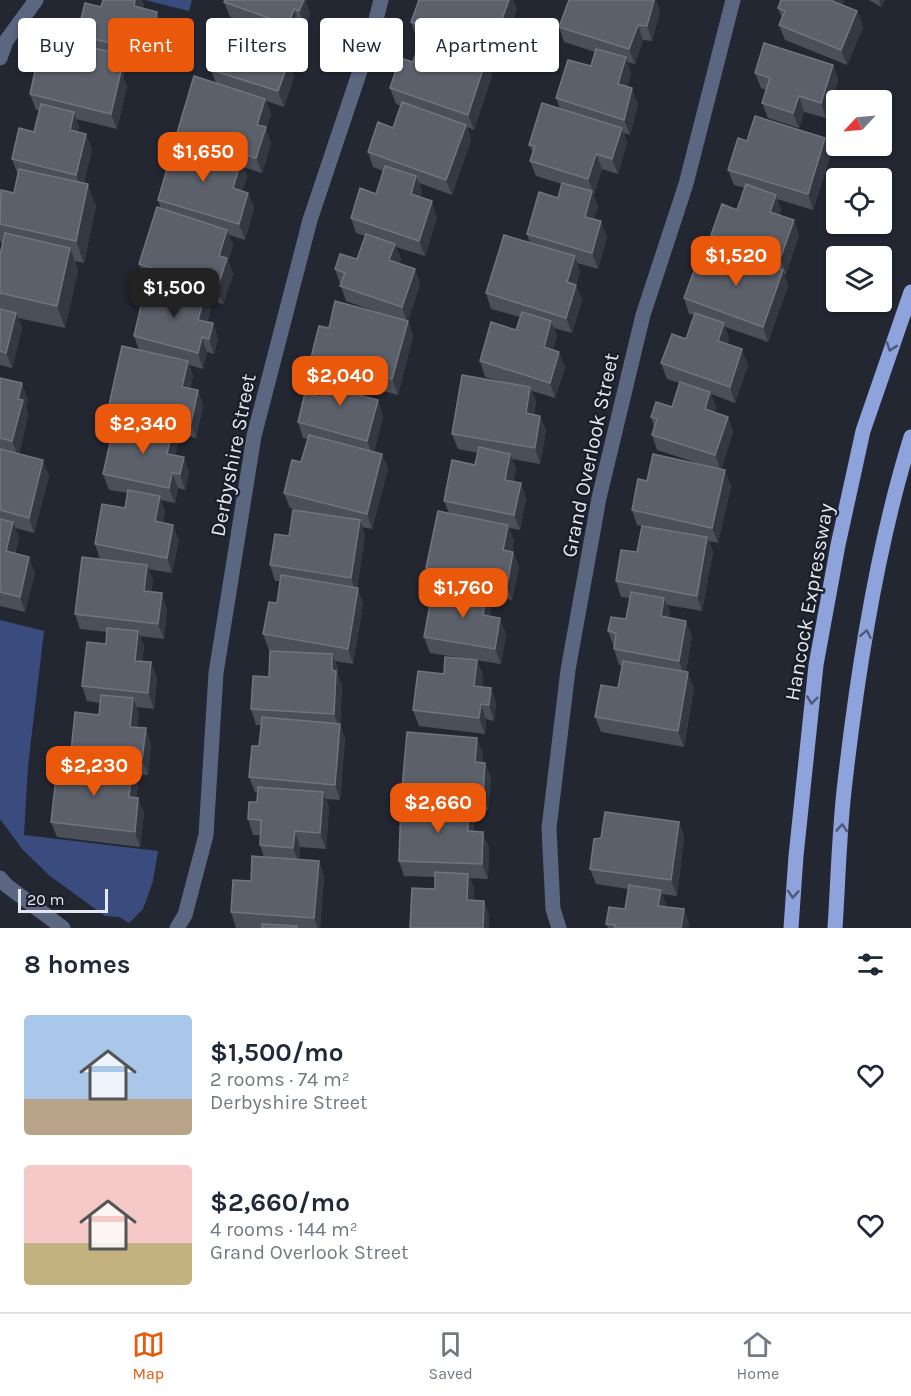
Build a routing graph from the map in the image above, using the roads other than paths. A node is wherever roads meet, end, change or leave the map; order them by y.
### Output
1 (36, 0) edge
2 (381, 0) edge
3 (733, 0) edge
4 (0, 58) edge
5 (911, 292) edge
6 (911, 437) edge
7 (0, 878) edge
8 (63, 928) edge
9 (177, 928) edge
10 (559, 928) edge
11 (791, 928) edge
12 (835, 928) edge

1 - 4 street
2 - 9 street, Derbyshire Street
3 - 10 street, Grand Overlook Street
5 -> 11 main road, Hancock Expressway
12 -> 6 main road
7 - 8 street

